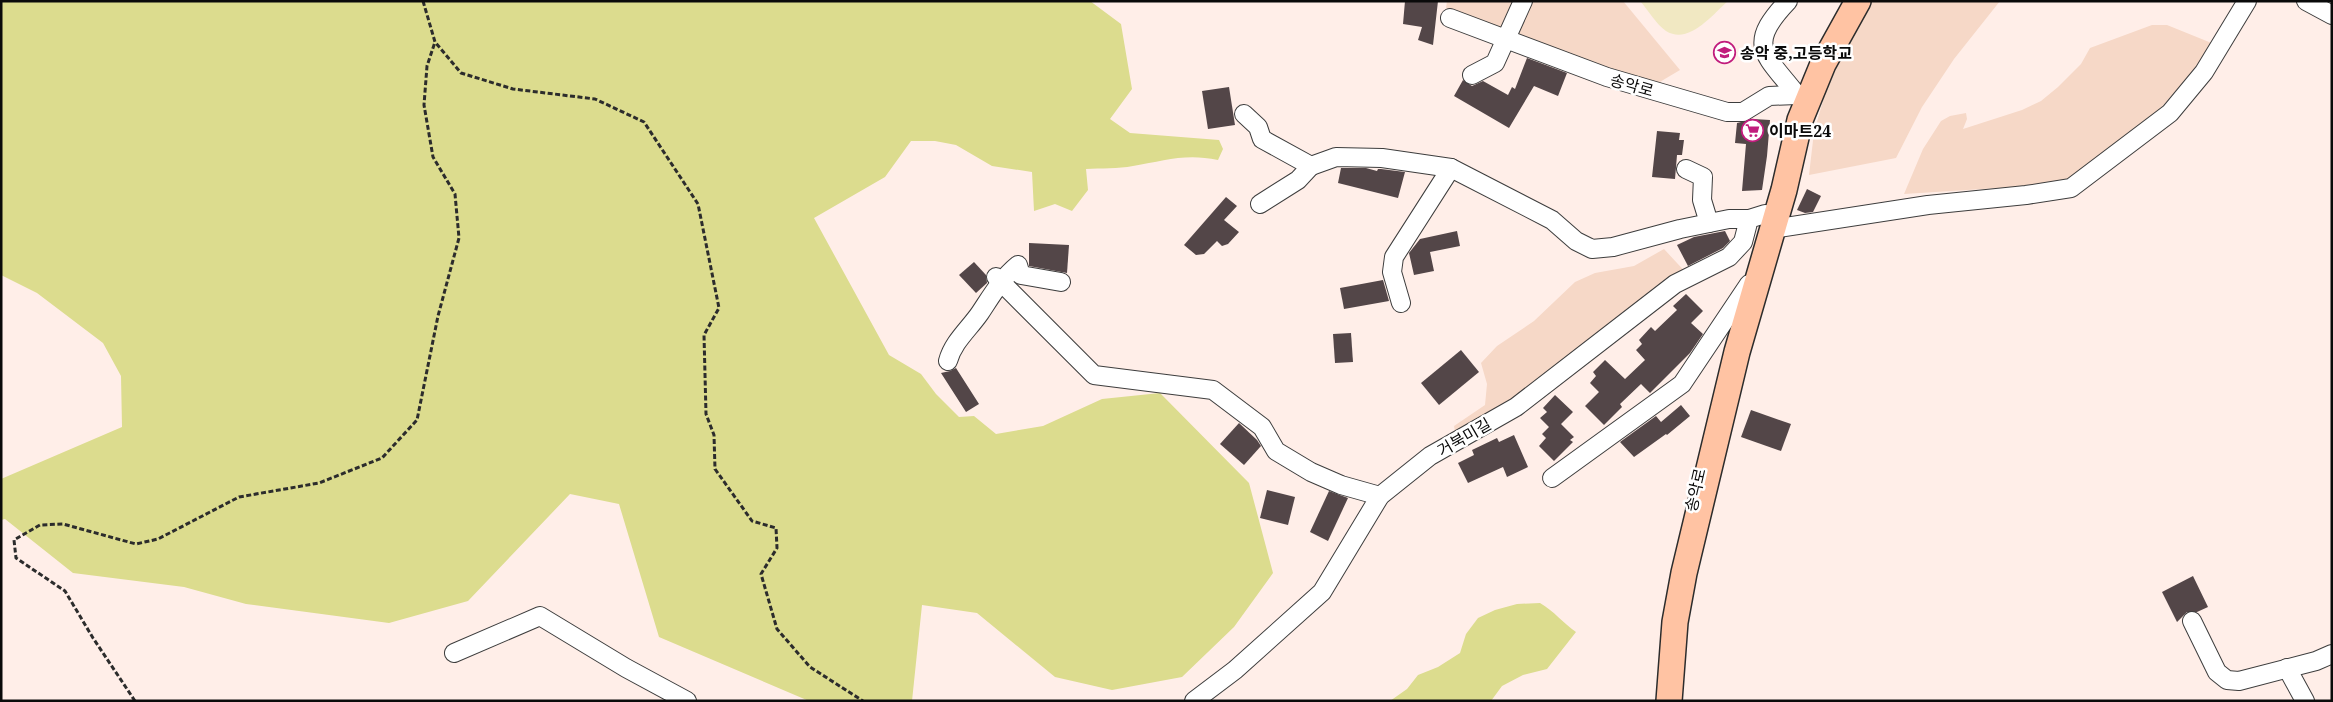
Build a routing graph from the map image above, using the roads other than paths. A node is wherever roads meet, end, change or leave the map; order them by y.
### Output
1 (1523, 1) edge
2 (1788, 1) edge
3 (1846, 1) edge
4 (1858, 1) edge
5 (2247, 1) edge
6 (2306, 1) edge
7 (2332, 15) edge
8 (1450, 18) dead end
9 (1507, 40) junction
10 (1472, 76) dead end
11 (1798, 94) junction
12 (1244, 114) dead end
13 (1311, 166) junction
14 (1451, 168) junction
15 (1686, 169) dead end
16 (1260, 204) dead end
17 (1762, 221) junction
18 (1709, 223) junction
19 (998, 279) junction
20 (1061, 282) dead end
21 (1749, 284) junction
22 (1401, 303) dead end
23 (948, 361) dead end
24 (1552, 478) dead end
25 (1380, 496) junction
26 (2192, 621) dead end
27 (454, 653) dead end
28 (2332, 654) edge
29 (2287, 668) junction
30 (687, 701) edge
31 (1194, 701) edge
32 (1662, 701) edge
33 (1669, 701) edge
34 (2305, 701) edge

1 - 9 street
2 - 11 street
3 - 11 main road, 송악로
4 - 17 main road
5 - 17 street
6 - 7 street
8 - 9 street, 송악로
9 - 10 street
9 - 11 street, 송악로
11 - 17 main road, 송악로
12 - 13 street
13 - 14 street
13 - 16 street
14 - 18 street
14 - 22 street
15 - 18 street
17 - 18 street
17 - 21 main road, 송악로
17 - 25 street, 거북미길
17 - 33 main road
19 - 20 street
19 - 23 street
19 - 25 street
21 - 24 street, 송악로
21 - 32 main road, 송악로
25 - 31 street, 거북미길
26 - 29 street
27 - 30 street
28 - 29 street
29 - 34 street

